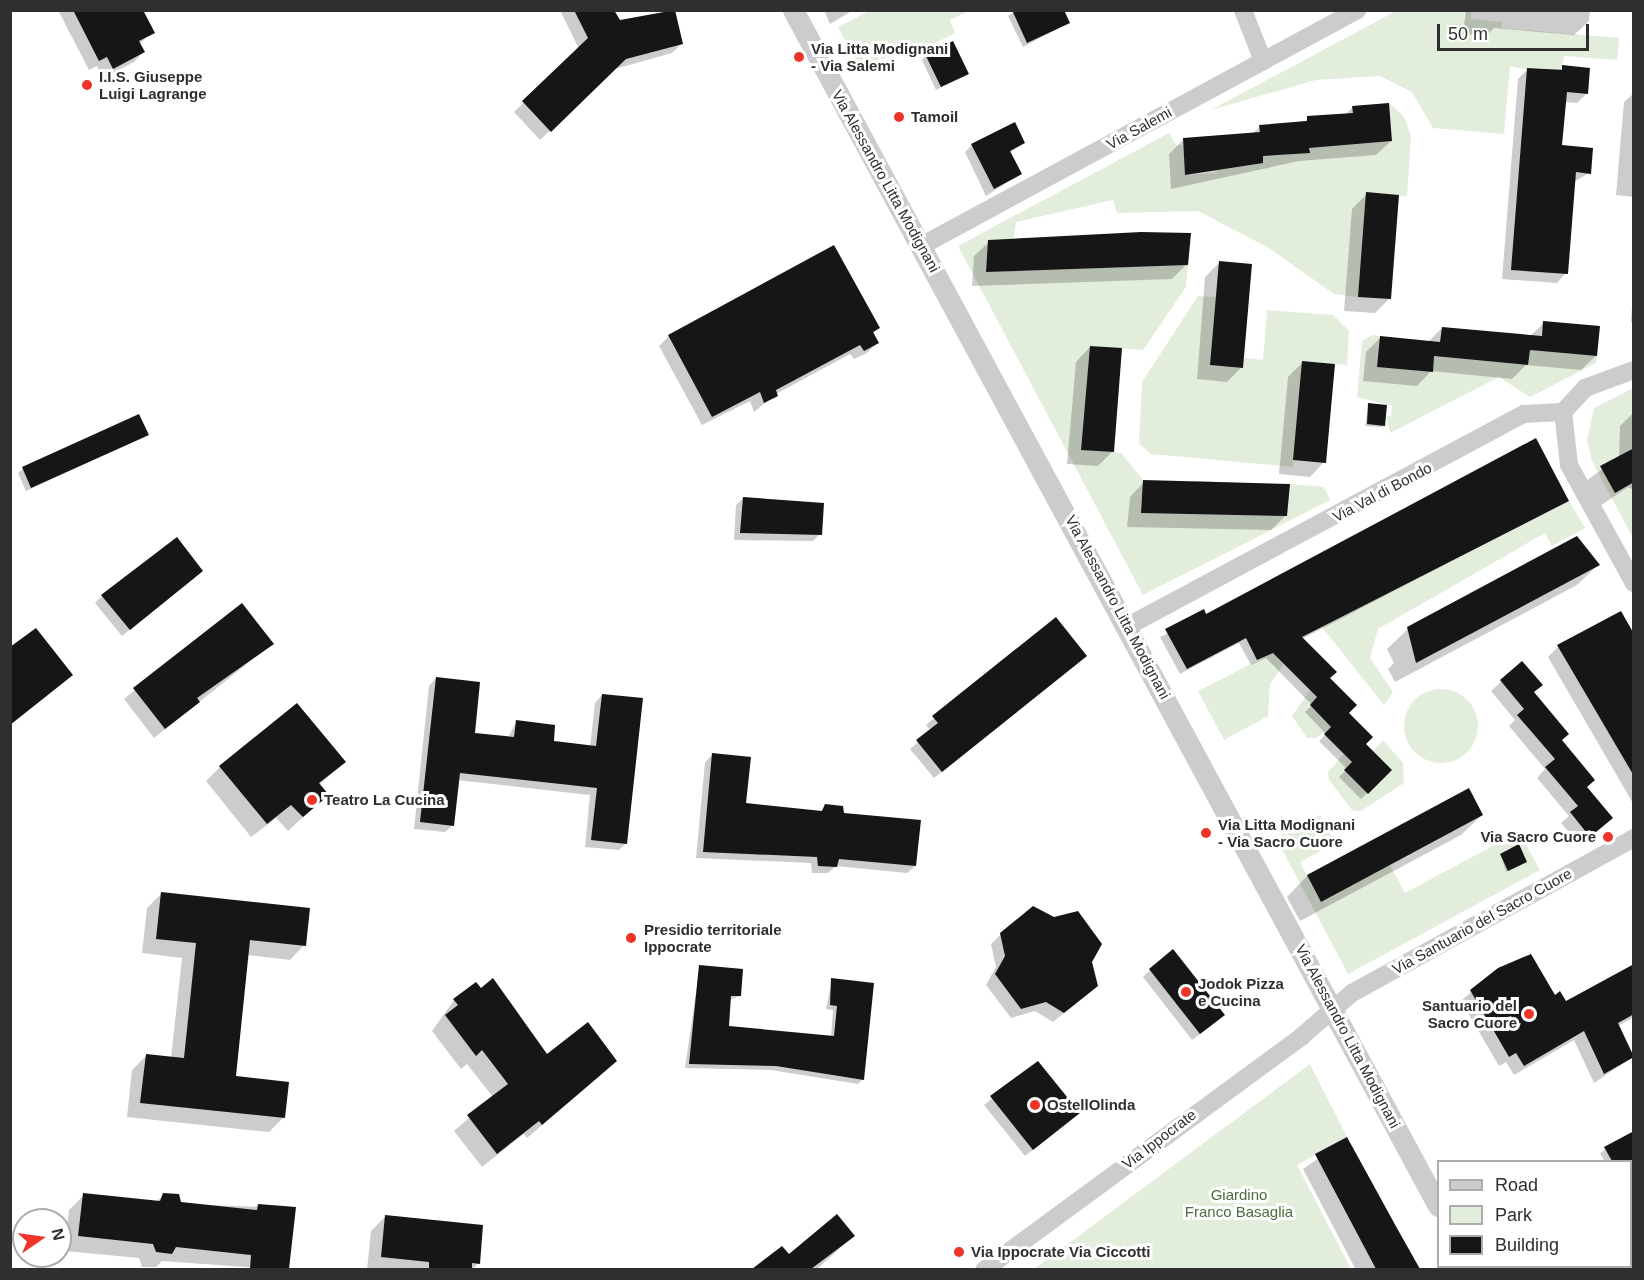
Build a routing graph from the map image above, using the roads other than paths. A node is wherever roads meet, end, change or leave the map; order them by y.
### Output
1 (793, 10) edge
2 (1242, 10) edge
3 (1357, 10) edge
4 (1263, 61) junction
5 (921, 246) junction
6 (1634, 370) edge
7 (1563, 412) junction
8 (1634, 584) edge
9 (1128, 626) junction
10 (1634, 838) edge
11 (1333, 1009) junction
12 (1437, 1204) edge
13 (984, 1269) edge

1 - 5 street, Via Alessandro Litta Modignani
2 - 4 street
3 - 4 street, Via Salemi
4 - 5 street, Via Salemi
5 - 9 street, Via Alessandro Litta Modignani
6 - 7 street
7 - 8 street
7 - 9 street, Via Val di Bondo
9 - 11 street, Via Alessandro Litta Modignani
10 - 11 street, Via Santuario del Sacro Cuore
11 - 12 street, Via Alessandro Litta Modignani
11 - 13 street, Via Ippocrate

